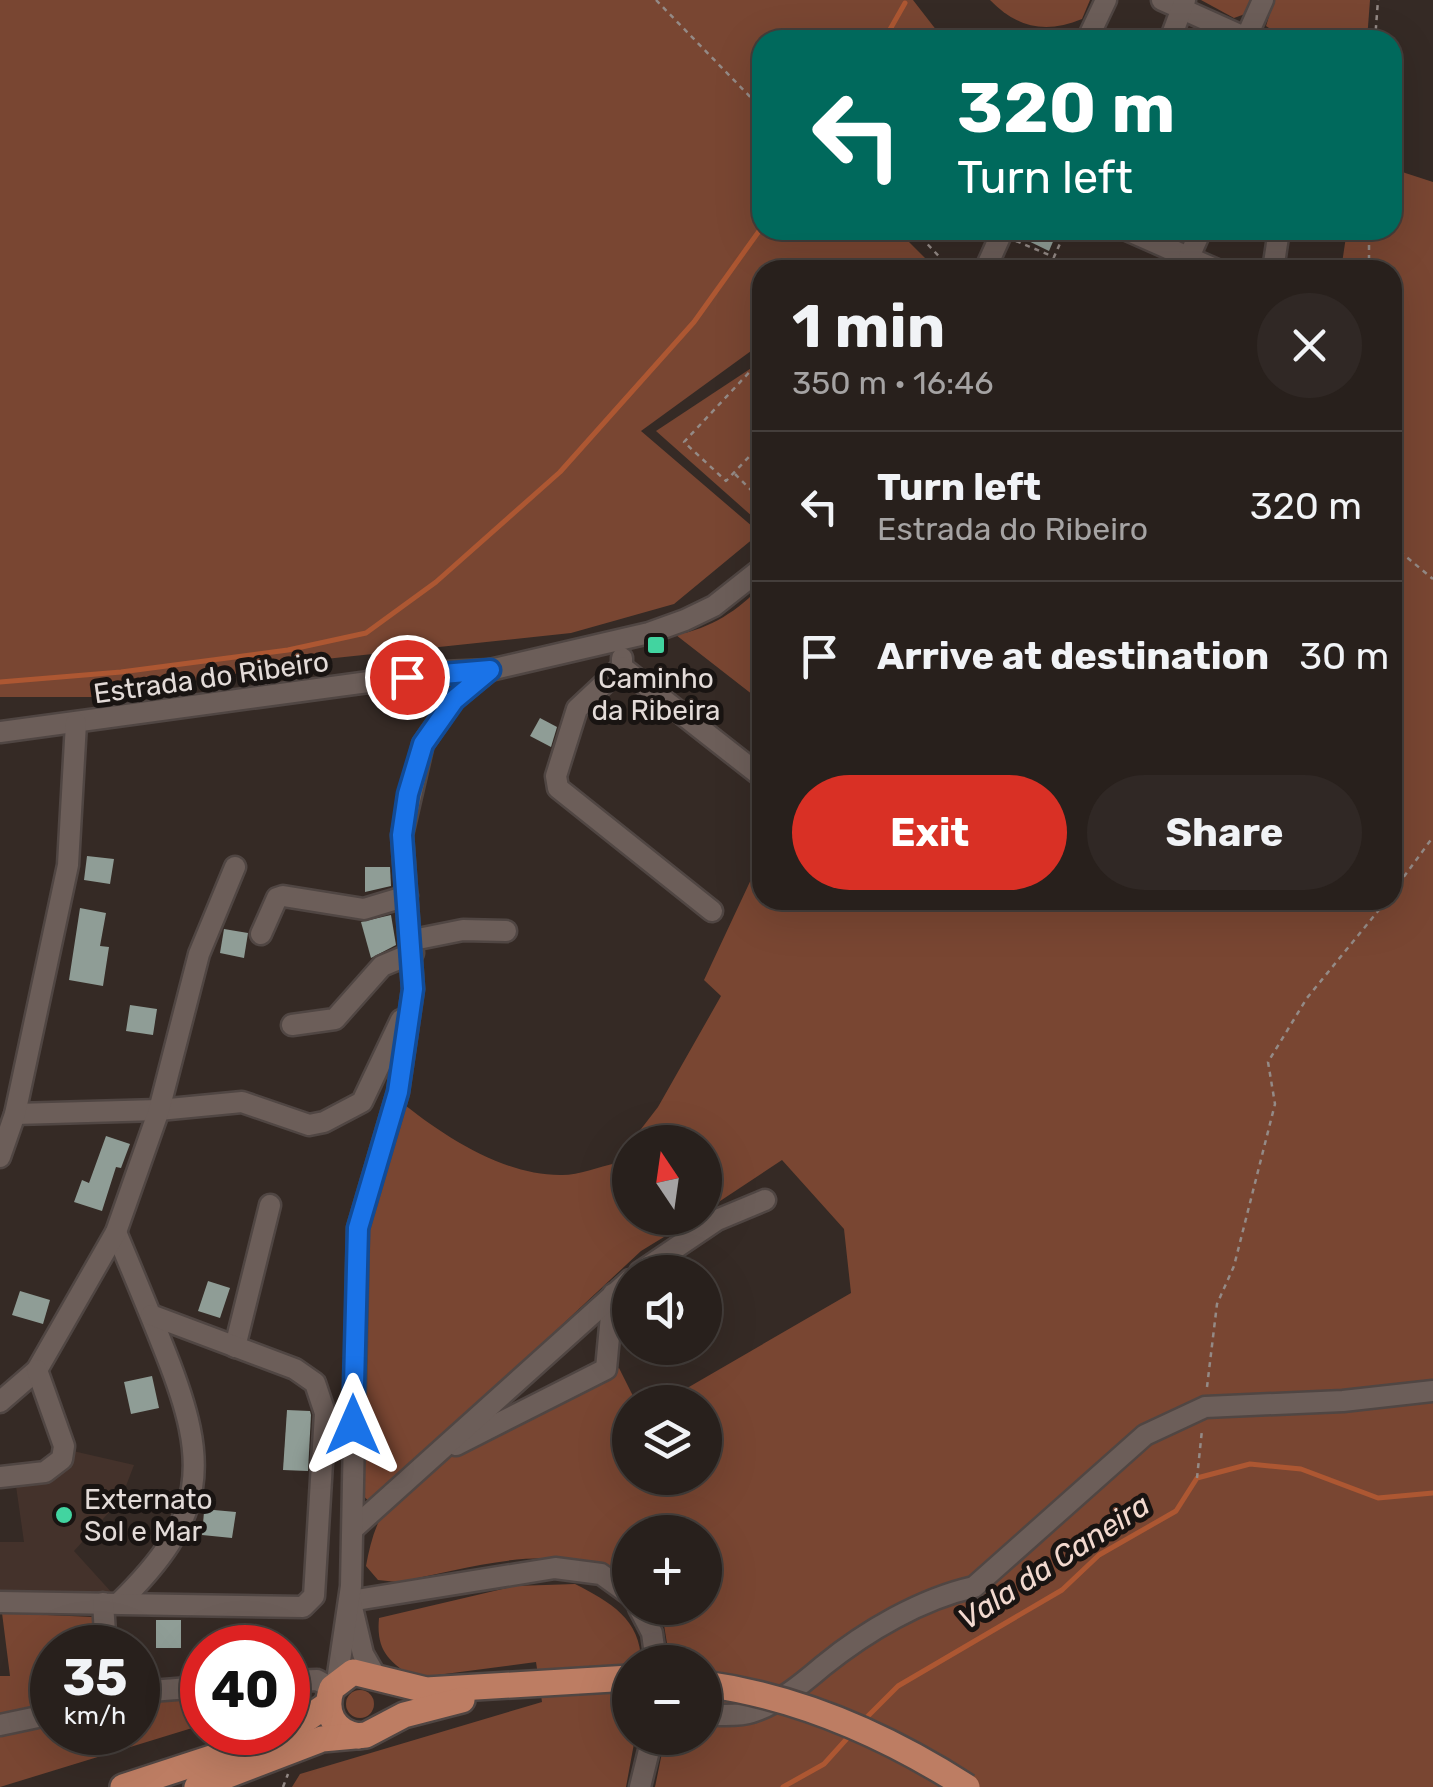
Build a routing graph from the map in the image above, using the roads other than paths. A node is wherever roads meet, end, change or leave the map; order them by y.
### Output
1 (1106, 0) edge
2 (1263, 0) edge
3 (1176, 3) edge
4 (1092, 30) edge
5 (1172, 30) edge
6 (1231, 30) edge
7 (1252, 30) edge
8 (1150, 240) edge
9 (1197, 240) edge
10 (1189, 257) junction
11 (1195, 260) edge
12 (752, 575) edge
13 (622, 640) junction
14 (622, 667) junction
15 (490, 670) junction
16 (76, 723) junction
17 (0, 732) edge
18 (752, 769) edge
19 (235, 867) dead end
20 (408, 896) junction
21 (712, 911) dead end
22 (506, 931) dead end
23 (261, 934) dead end
24 (413, 947) junction
25 (413, 989) junction
26 (292, 1025) dead end
27 (158, 1110) junction
28 (15, 1114) junction
29 (0, 1158) edge
30 (765, 1200) dead end
31 (270, 1205) dead end
32 (116, 1232) junction
33 (665, 1255) edge
34 (612, 1294) joint
35 (151, 1315) junction
36 (235, 1347) junction
37 (37, 1370) junction
38 (1433, 1390) edge
39 (0, 1402) edge
40 (430, 1458) junction
41 (0, 1478) edge
42 (353, 1530) junction
43 (612, 1582) edge
44 (350, 1601) junction
45 (0, 1602) edge
46 (111, 1603) junction
47 (109, 1625) edge
48 (380, 1679) junction
49 (612, 1679) edge
50 (310, 1680) edge
51 (530, 1684) junction
52 (722, 1688) edge
53 (310, 1693) edge
54 (331, 1693) junction
55 (30, 1709) edge
56 (722, 1714) edge
57 (0, 1715) edge
58 (30, 1719) edge
59 (0, 1725) edge
60 (369, 1733) junction
61 (648, 1755) edge
62 (122, 1787) edge
63 (197, 1787) edge
64 (640, 1787) edge
65 (967, 1787) edge

1 - 4 street
2 - 7 street
3 - 5 street
3 - 6 street
8 - 10 street
9 - 10 street
10 - 11 street
12 - 13 street, Estrada do Ribeiro
13 - 14 street
13 - 15 street, Estrada do Ribeiro
14 - 18 street
14 - 21 street
15 - 16 street, Estrada do Ribeiro
15 - 20 street
16 - 17 street, Estrada do Ribeiro
16 - 28 street
19 - 27 street
20 - 23 street
20 - 24 street
22 - 24 street
24 - 25 street
24 - 26 street
25 - 27 street
25 - 42 street
27 - 28 street
27 - 32 street
28 - 29 street
30 - 33 street
31 - 36 street
32 - 35 street
32 - 37 street
34 - 40 street
34 - 40 street
35 - 36 street
35 - 46 street
36 - 46 street
37 - 39 street
37 - 41 street
38 - 56 street
40 - 42 street
42 - 44 street
43 - 44 street
44 - 48 street
44 - 54 street
45 - 46 street
46 - 47 street
48 - 51 main road
48 - 54 main road
48 - 60 main road
49 - 51 main road
50 - 54 street
51 - 60 main road
52 - 65 main road, bridge
53 - 54 street
54 - 60 main road
54 - 62 main road
55 - 57 street
58 - 59 street
60 - 63 main road
61 - 64 street

